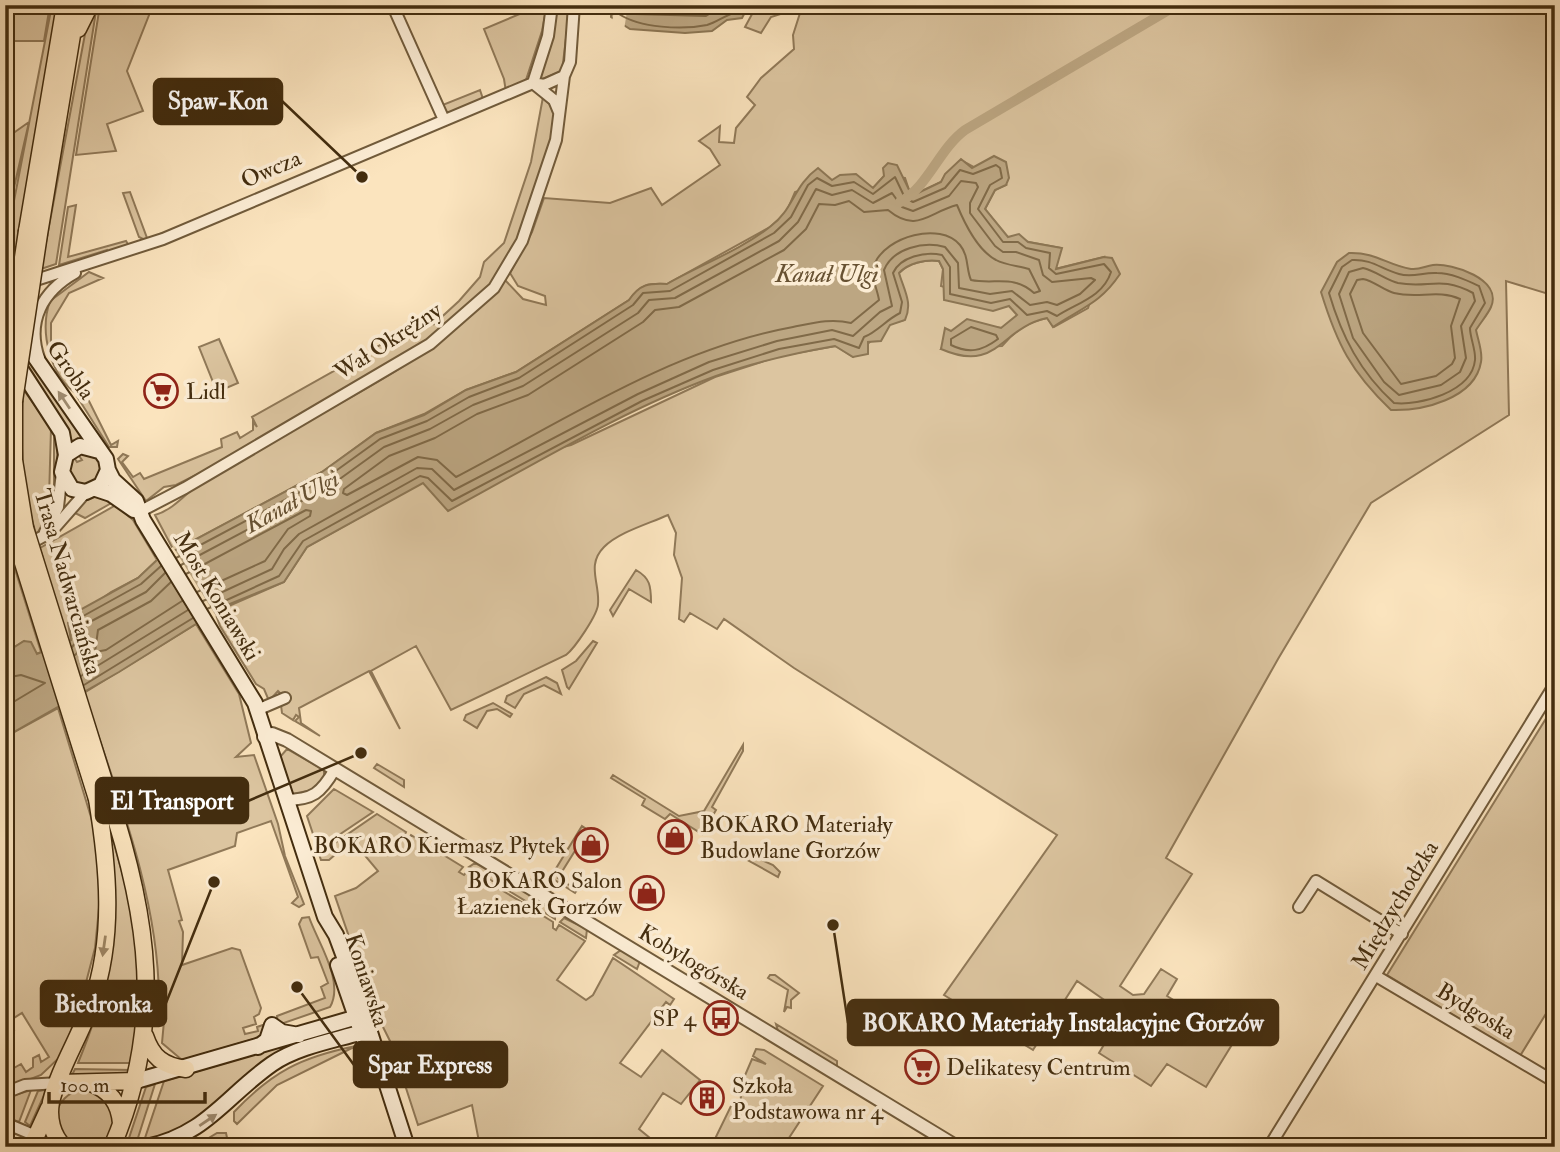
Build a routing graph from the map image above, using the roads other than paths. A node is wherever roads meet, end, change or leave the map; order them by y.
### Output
1 (65, 5) edge
2 (77, 5) edge
3 (90, 5) edge
4 (399, 5) edge
5 (551, 5) edge
6 (574, 5) edge
7 (71, 40) junction
8 (564, 76) junction
9 (533, 83) junction
10 (559, 113) junction
11 (444, 120) junction
12 (33, 232) junction
13 (93, 262) junction
14 (5, 290) edge
15 (5, 314) edge
16 (5, 347) edge
17 (42, 367) junction
18 (5, 377) edge
19 (99, 451) junction
20 (66, 455) junction
21 (108, 470) junction
22 (62, 472) junction
23 (5, 489) edge
24 (91, 491) junction
25 (141, 516) junction
26 (20, 531) junction
27 (43, 536) junction
28 (5, 557) edge
29 (1555, 684) edge
30 (285, 698) dead end
31 (254, 704) junction
32 (264, 737) junction
33 (335, 769) junction
34 (102, 797) junction
35 (285, 800) junction
36 (1299, 908) dead end
37 (1402, 934) junction
38 (1376, 976) junction
39 (360, 1024) junction
40 (145, 1033) junction
41 (186, 1069) junction
42 (136, 1081) junction
43 (88, 1082) junction
44 (1555, 1082) edge
45 (59, 1083) junction
46 (5, 1093) edge
47 (51, 1102) junction
48 (5, 1123) edge
49 (121, 1125) junction
50 (405, 1140) edge
51 (34, 1142) edge
52 (59, 1147) edge
53 (64, 1147) edge
54 (112, 1147) edge
55 (146, 1147) edge
56 (957, 1147) edge
57 (1269, 1147) edge

1 - 12 main road, Trasa Nadwarciańska
2 - 7 main road, Trasa Nadwarciańska
3 - 7 main road
4 - 11 street
5 - 9 street
6 - 8 street, Wał Okrężny
7 - 12 main road, Trasa Nadwarciańska
8 - 9 street
8 - 10 street, Wał Okrężny
9 - 10 street
9 - 11 street, Owcza
10 - 25 street, Wał Okrężny
11 - 13 street, Owcza
12 - 18 main road, Trasa Nadwarciańska, bridge
12 - 26 main road, Trasa Nadwarciańska, bridge
13 - 14 street, Owcza
13 - 17 street, Owcza
15 - 17 main road, Grobla
16 - 20 main road, Grobla
19 -> 17 main road, Grobla
19 - 20 main road
19 - 21 main road
20 - 22 main road
21 - 24 main road
21 - 25 main road
22 - 24 main road
22 - 27 street
23 - 26 main road, Trasa Nadwarciańska
24 - 25 main road
24 - 27 street
25 - 31 main road, Most Koniawski
26 - 34 main road, Trasa Nadwarciańska, bridge
27 - 28 street
29 - 37 street, Międzychodzka
30 - 31 street
31 - 32 main road, Koniawska
32 - 33 street, Kobylogórska
32 - 35 main road, Koniawska
33 - 35 street
33 - 56 street, Kobylogórska
34 - 40 main road, Trasa Nadwarciańska
34 -> 45 main road, Trasa Nadwarciańska
35 - 39 main road, Koniawska
36 - 37 street
37 - 38 street, Międzychodzka
38 - 44 street, Bydgoska
38 - 57 street, Międzychodzka
39 - 41 main road
39 - 50 main road, Koniawska
55 -> 39 main road
40 - 41 main road
40 - 42 main road, Trasa Nadwarciańska
41 - 42 main road
42 - 43 main road
42 - 49 main road, Trasa Nadwarciańska
43 - 45 main road
43 - 49 main road
45 - 46 street
45 - 47 main road, Trasa Nadwarciańska
47 - 51 main road, Trasa Nadwarciańska
47 - 53 main road
48 - 51 street
49 - 54 main road, Trasa Nadwarciańska
51 - 52 main road

